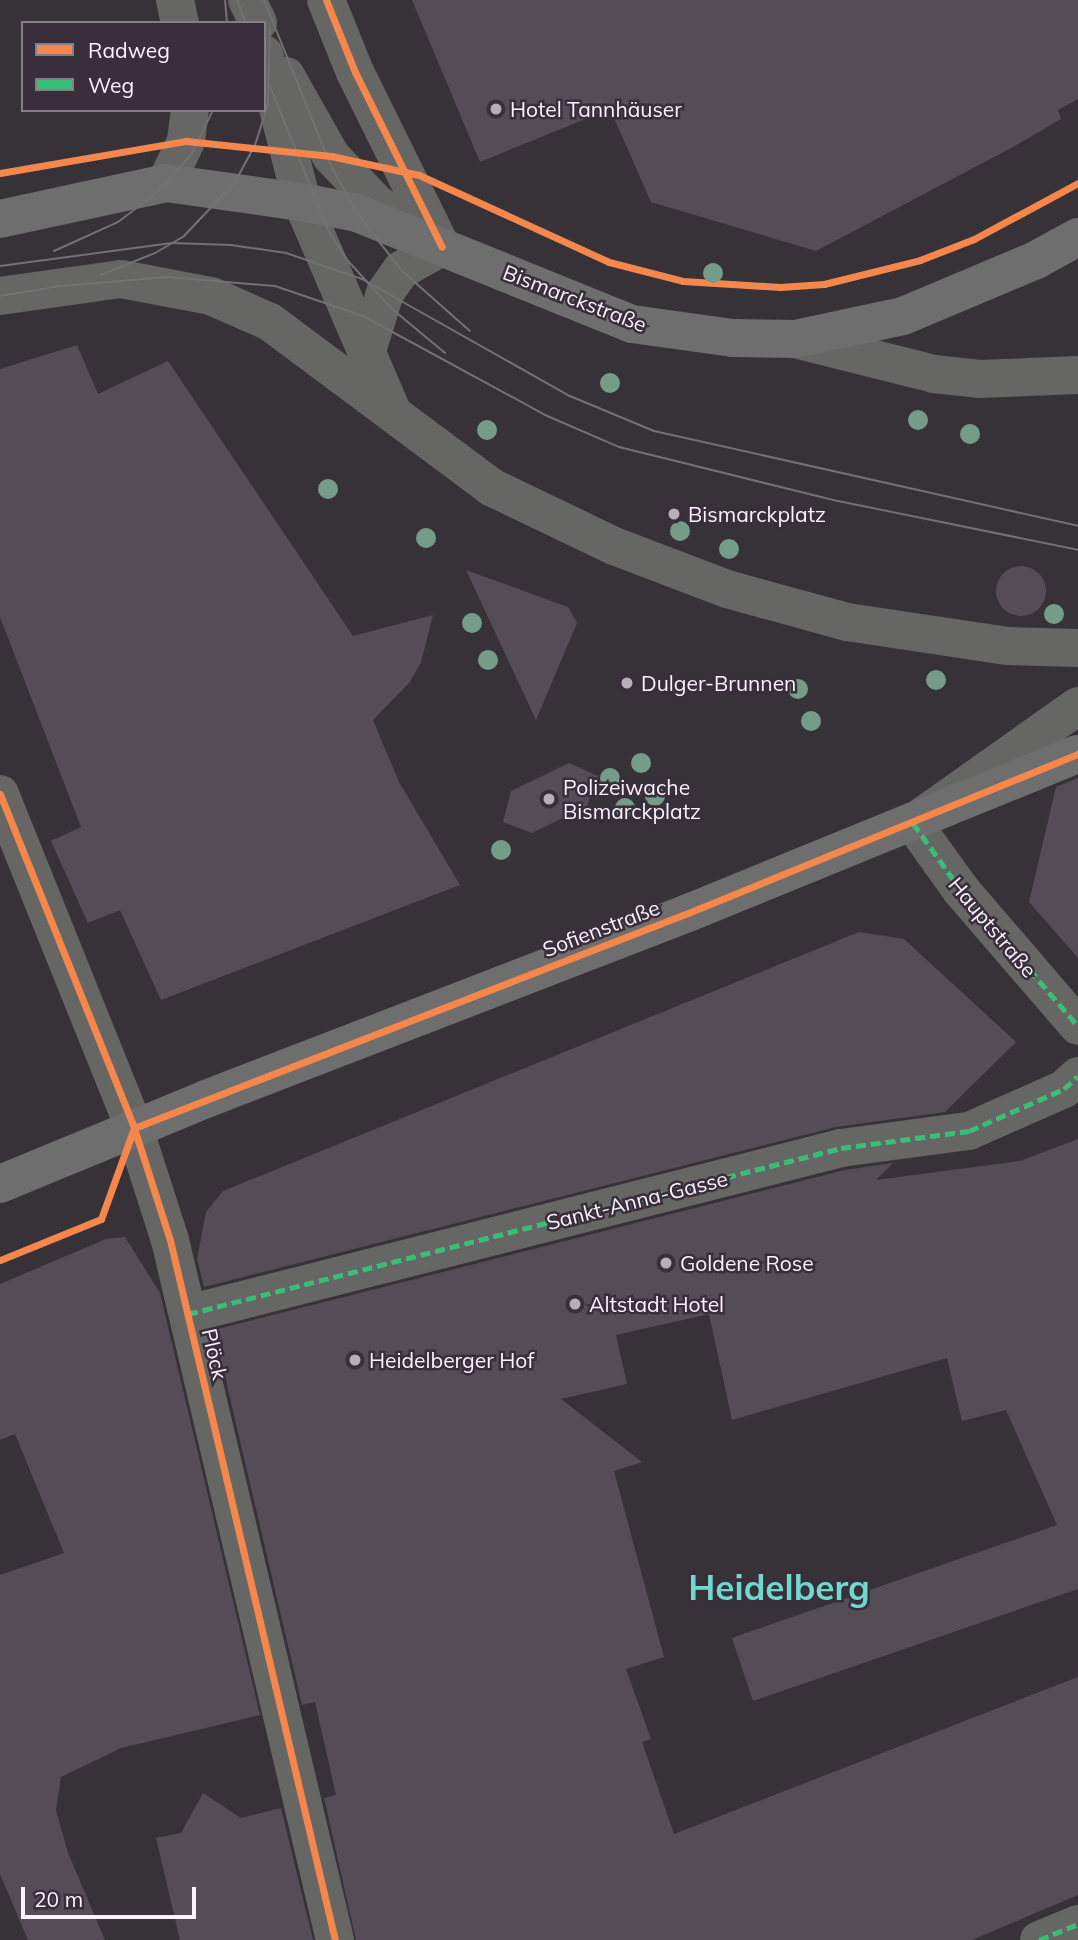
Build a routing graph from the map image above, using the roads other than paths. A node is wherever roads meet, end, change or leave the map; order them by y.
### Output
1 (175, 0) edge
2 (326, 0) edge
3 (180, 21) edge
4 (266, 37) edge
5 (266, 62) edge
6 (190, 112) edge
7 (166, 183) junction
8 (302, 202) junction
9 (0, 219) edge
10 (1078, 237) edge
11 (442, 247) junction
12 (0, 296) edge
13 (795, 339) junction
14 (367, 351) junction
15 (1078, 375) edge
16 (393, 413) junction
17 (1078, 648) edge
18 (1078, 706) edge
19 (1078, 754) edge
20 (0, 794) edge
21 (913, 823) junction
22 (1078, 1026) edge
23 (1078, 1076) edge
24 (134, 1128) junction
25 (0, 1184) edge
26 (188, 1314) junction
27 (1078, 1924) edge
28 (335, 1940) edge
29 (1039, 1940) edge

1 - 3 street
2 - 11 street
4 - 11 street
5 - 8 street
6 - 7 street
7 - 8 main road, Bismarckstraße
7 - 9 main road
8 - 11 main road, Bismarckstraße
8 - 14 street
10 - 13 main road, Bismarckstraße
11 - 13 main road, Bismarckstraße
11 - 14 street
12 - 16 street
13 - 15 street
14 - 16 street
16 - 17 street
18 - 21 street
19 - 21 main road, Sofienstraße
20 - 24 street, Plöck
21 - 22 street, Hauptstraße
21 - 24 main road, Sofienstraße
23 - 26 street, Sankt-Anna-Gasse
24 - 25 main road, Sofienstraße
24 - 26 street, Plöck
26 - 28 street, Plöck
27 - 29 street

